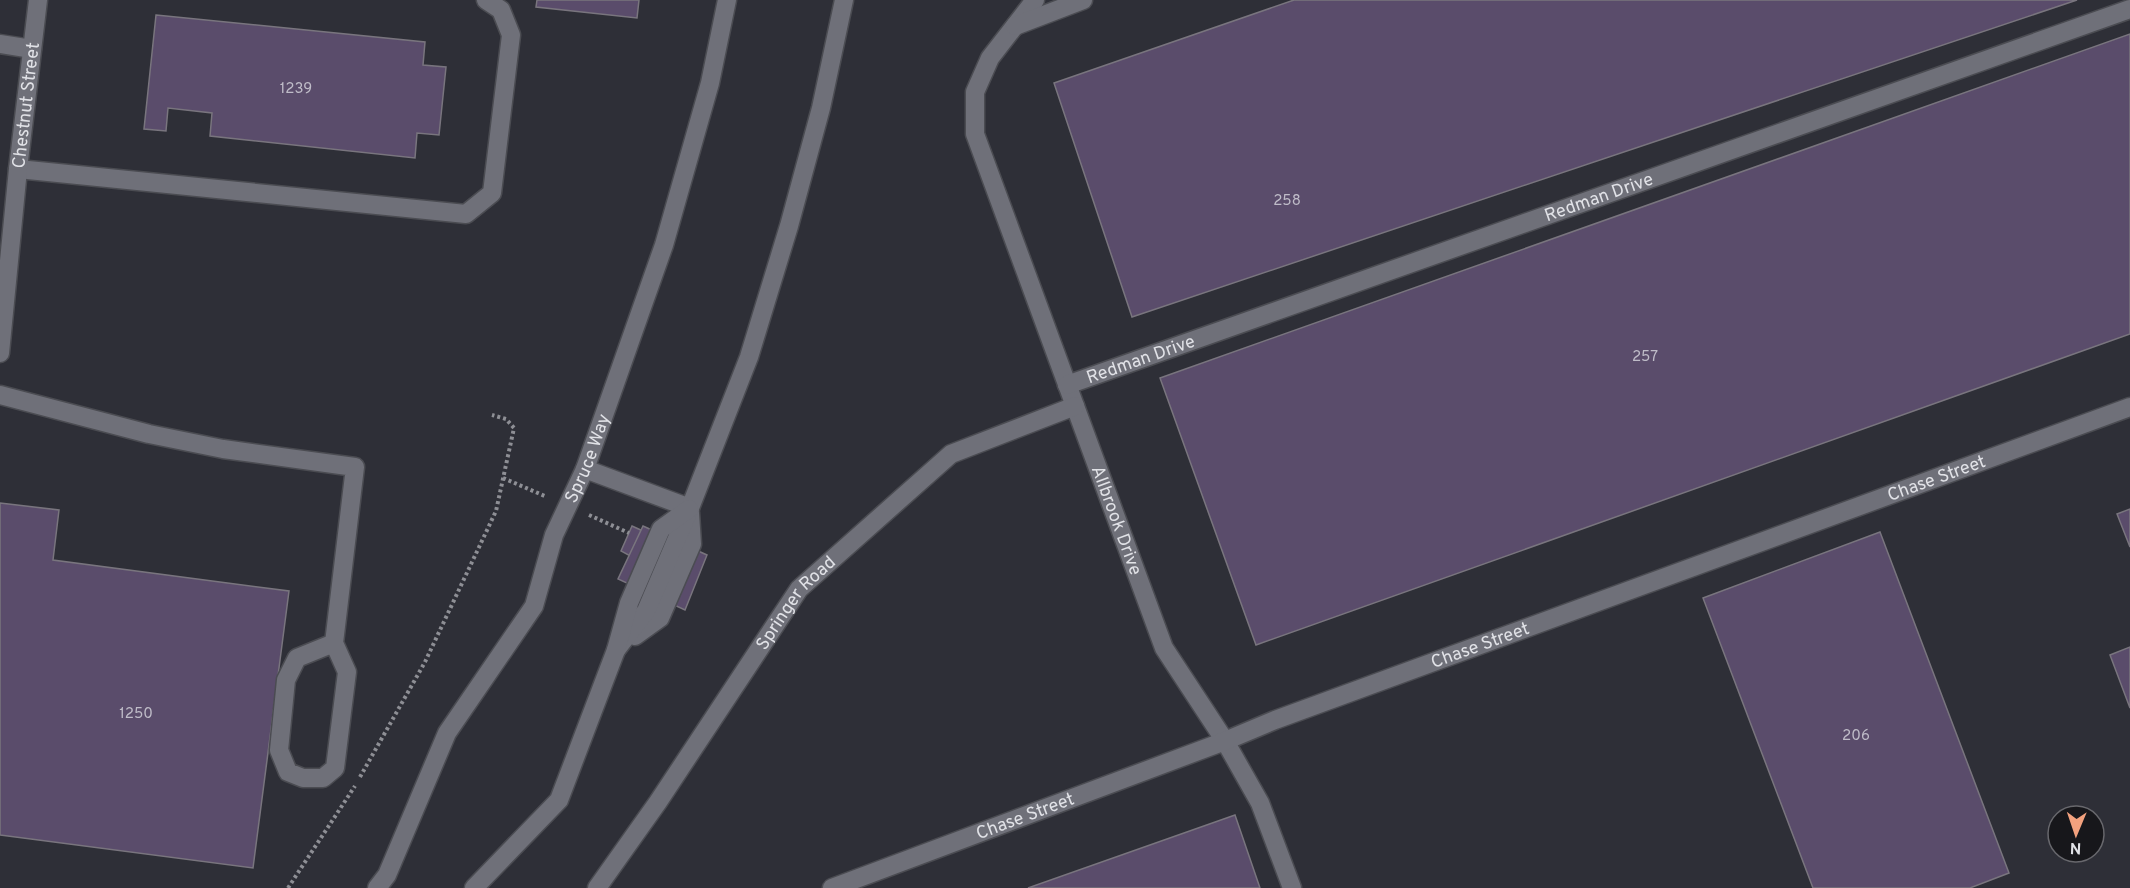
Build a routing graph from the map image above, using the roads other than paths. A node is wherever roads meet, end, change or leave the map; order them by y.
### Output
1 (38, 0) edge
2 (486, 0) edge
3 (727, 0) edge
4 (844, 0) edge
5 (1035, 0) edge
6 (1083, 0) edge
7 (2130, 9) edge
8 (1014, 26) junction
9 (0, 44) edge
10 (32, 49) junction
11 (18, 169) junction
12 (0, 353) edge
13 (1067, 385) junction
14 (0, 395) edge
15 (1075, 406) junction
16 (2130, 407) edge
17 (585, 469) junction
18 (690, 508) junction
19 (334, 643) junction
20 (1225, 741) junction
21 (377, 888) edge
22 (474, 888) edge
23 (597, 888) edge
24 (832, 888) edge
25 (1292, 888) edge

1 - 10 street, Chestnut Street
2 - 11 street
3 - 17 street, Spruce Way
4 - 18 street
5 - 8 street
6 - 8 street
7 - 13 street, Redman Drive
8 - 13 street, Allbrook Drive
9 - 10 street
10 - 11 street, Chestnut Street
11 - 12 street, Chestnut Street
13 - 15 street, Allbrook Drive
14 - 19 street
15 - 20 street, Allbrook Drive
15 - 23 street, Springer Road
16 - 20 street, Chase Street
17 - 18 street
17 - 21 street, Spruce Way
18 - 22 street
19 - 19 street
20 - 24 street, Chase Street
20 - 25 street, Allbrook Drive

